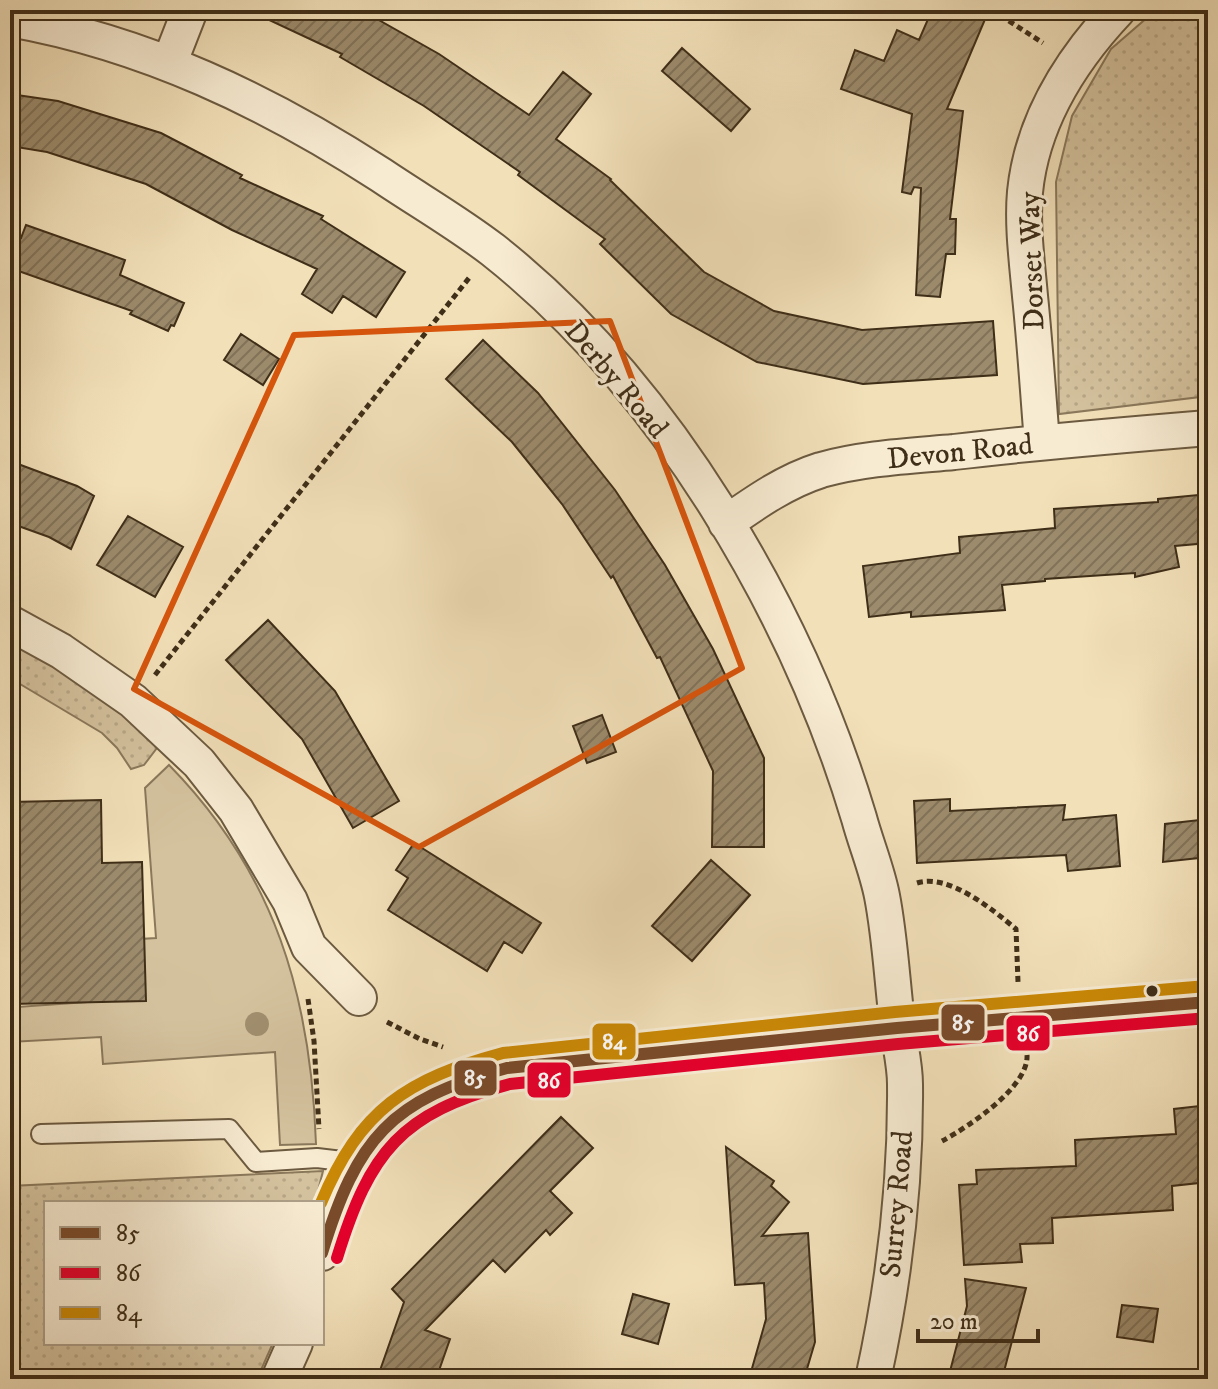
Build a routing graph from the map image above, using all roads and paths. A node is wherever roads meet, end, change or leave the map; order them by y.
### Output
1 (190, 10) edge
2 (992, 10) edge
3 (1118, 10) edge
4 (10, 19) edge
5 (1074, 63) junction
6 (169, 64) junction
7 (492, 249) junction
8 (1208, 428) edge
9 (1042, 442) junction
10 (726, 523) junction
11 (10, 623) edge
12 (133, 701) junction
13 (309, 947) junction
14 (359, 998) joint
15 (1208, 1002) edge
16 (897, 1028) junction
17 (450, 1048) dead end
18 (41, 1134) dead end
19 (317, 1158) junction
20 (359, 1163) junction
21 (324, 1247) edge
22 (294, 1345) edge
23 (279, 1379) edge
24 (873, 1379) edge

1 - 6 street
2 - 5 path
3 - 5 street, Dorset Way
4 - 6 street, Derby Road
5 - 9 street, Dorset Way
6 - 7 street, Derby Road
7 - 10 street, Derby Road
7 - 12 path
8 - 9 street, Devon Road
9 - 10 street, Devon Road
10 - 16 street, Derby Road
11 - 12 street
12 - 13 street
13 - 14 street
13 - 19 path
14 - 17 path
15 - 16 street
16 - 20 street
16 - 24 street, Surrey Road
18 - 19 lane
19 - 20 lane
20 - 21 street
22 - 23 street

